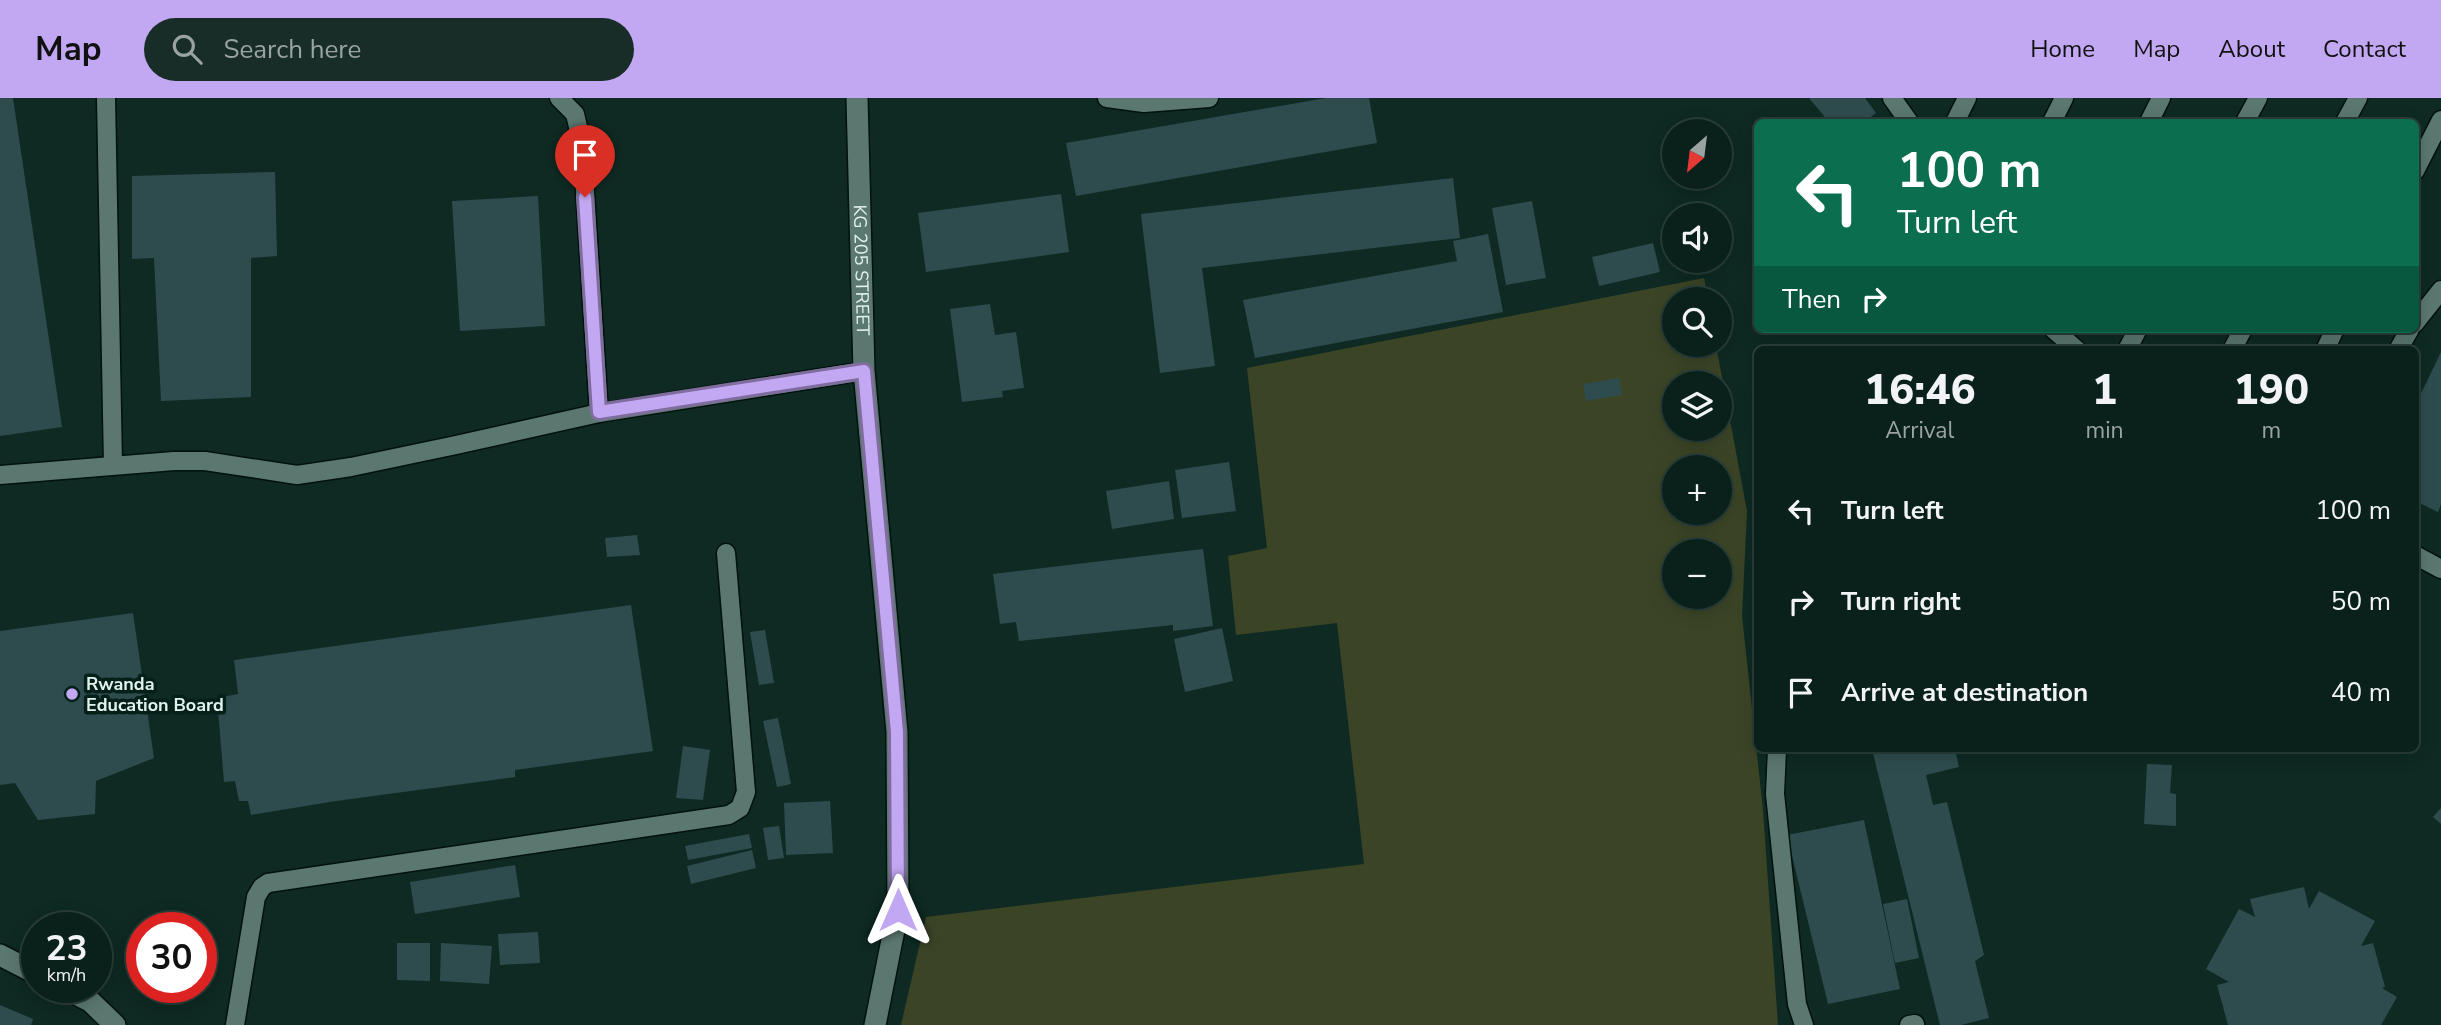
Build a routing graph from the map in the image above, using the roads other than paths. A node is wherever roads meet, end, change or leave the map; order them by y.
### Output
1 (106, 98) edge
2 (559, 98) edge
3 (857, 98) edge
4 (1107, 98) edge
5 (1209, 98) edge
6 (1892, 98) edge
7 (1967, 98) edge
8 (2064, 98) edge
9 (2161, 98) edge
10 (2258, 98) edge
11 (2358, 98) edge
12 (1907, 119) edge
13 (1956, 119) edge
14 (2054, 119) edge
15 (2150, 119) edge
16 (2247, 119) edge
17 (2348, 119) edge
18 (2441, 120) edge
19 (2419, 162) edge
20 (2441, 290) edge
21 (2419, 318) edge
22 (2058, 333) edge
23 (2072, 346) edge
24 (864, 371) junction
25 (599, 412) junction
26 (113, 465) junction
27 (0, 475) edge
28 (726, 553) dead end
29 (2419, 557) edge
30 (2441, 569) edge
31 (1777, 752) edge
32 (0, 955) edge
33 (21, 966) edge
34 (92, 1003) edge
35 (115, 1025) edge
36 (235, 1025) edge
37 (875, 1025) edge
38 (1804, 1025) edge

1 - 26 lane
2 - 25 lane
3 - 24 street, KG 205 STREET
4 - 5 lane
6 - 12 lane
7 - 13 lane
8 - 14 lane
9 - 15 lane
10 - 16 lane
11 - 17 lane
18 - 19 lane
20 - 21 lane
22 - 23 lane
24 - 25 lane
24 - 37 street, KG 205 STREET
25 - 26 lane
26 - 27 lane
28 - 36 lane
29 - 30 lane
31 - 38 lane
32 - 33 street
34 - 35 street

